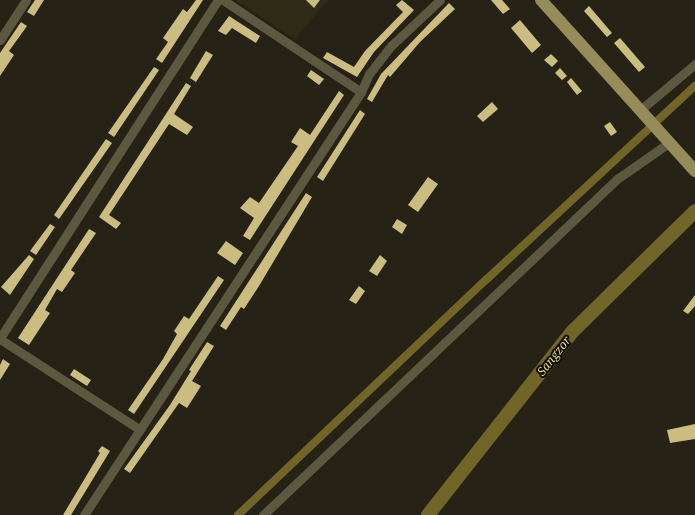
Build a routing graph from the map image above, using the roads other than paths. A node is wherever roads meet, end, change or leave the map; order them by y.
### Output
1 (26, 0) edge
2 (218, 0) edge
3 (223, 0) edge
4 (440, 0) edge
5 (541, 0) edge
6 (0, 40) edge
7 (695, 64) edge
8 (361, 92) junction
9 (641, 113) junction
10 (670, 142) junction
11 (695, 170) edge
12 (0, 338) edge
13 (139, 429) junction
14 (84, 515) edge
15 (263, 515) edge

1 - 6 street
2 - 12 street
3 - 8 street
4 - 8 street
5 - 9 main road
7 - 9 street
8 - 13 street
9 - 10 main road
10 - 11 main road
10 - 15 street
12 - 13 street
13 - 14 street

